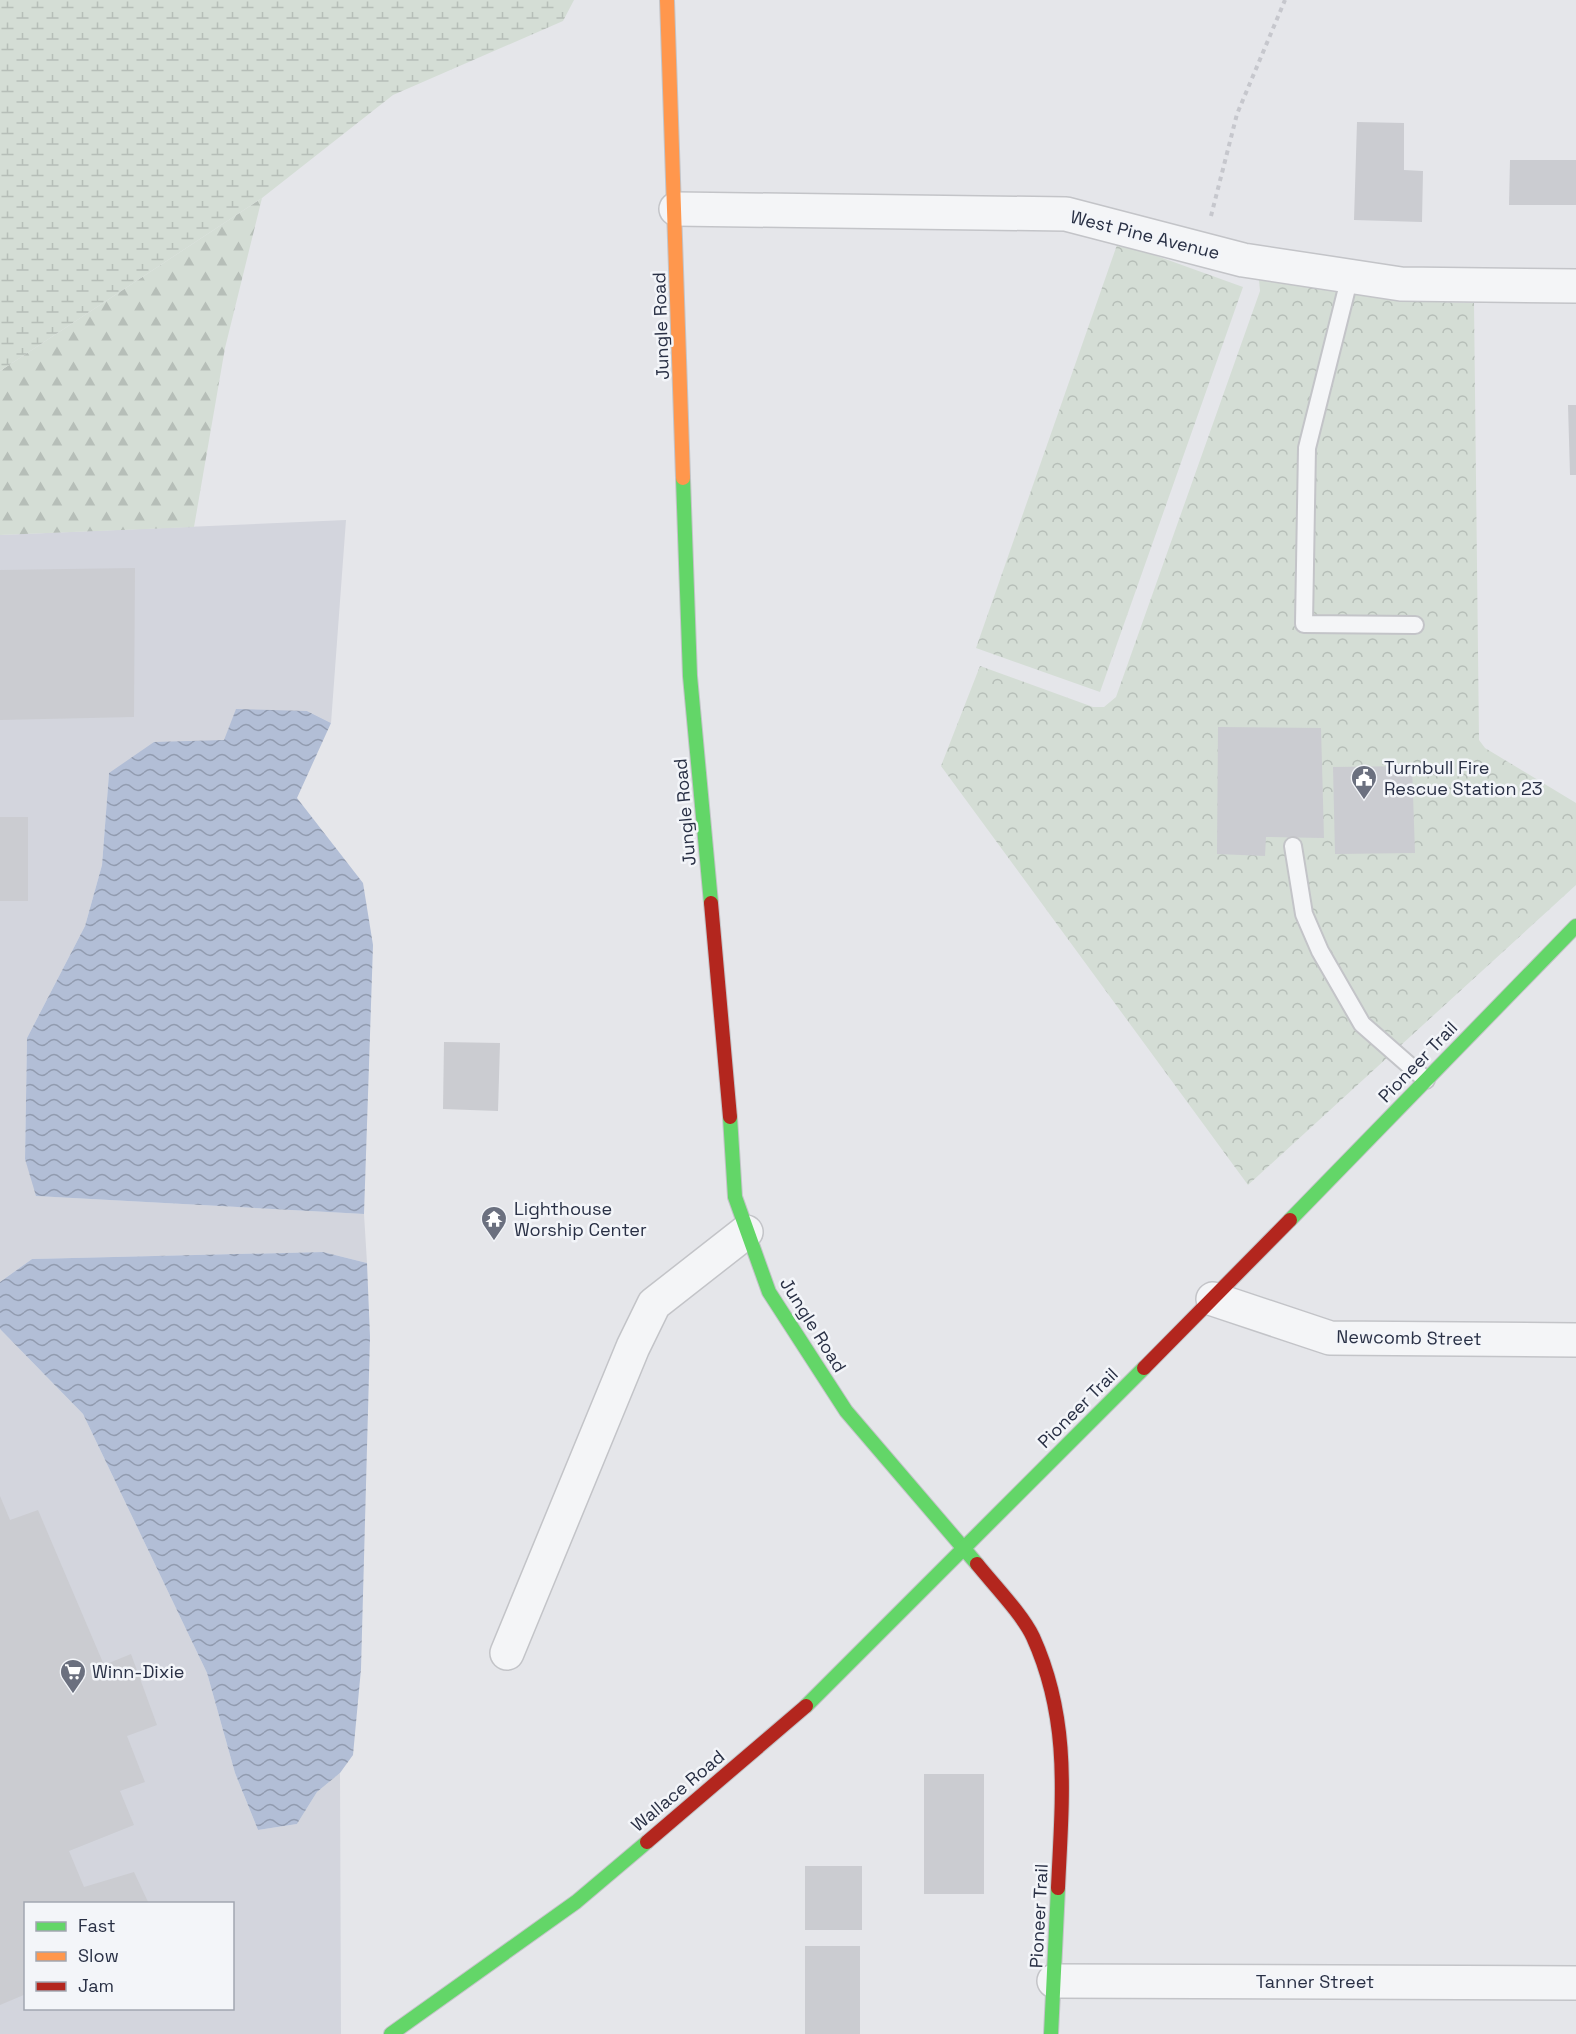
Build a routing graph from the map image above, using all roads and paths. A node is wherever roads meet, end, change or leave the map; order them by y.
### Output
1 (667, 0) edge
2 (1285, 0) edge
3 (676, 210) junction
4 (1209, 223) dead end
5 (1350, 276) junction
6 (1576, 286) edge
7 (1415, 625) dead end
8 (1293, 846) dead end
9 (1576, 926) edge
10 (1426, 1080) junction
11 (746, 1232) junction
12 (1212, 1299) junction
13 (1576, 1340) edge
14 (964, 1547) junction
15 (507, 1653) dead end
16 (1054, 1981) junction
17 (1576, 1983) edge
18 (391, 2034) edge
19 (1051, 2034) edge

1 - 3 street, Jungle Road
2 - 4 path
3 - 5 street, West Pine Avenue
3 - 11 street, Jungle Road
5 - 6 street, West Pine Avenue
5 - 7 lane
8 - 10 lane
9 - 10 street, Pioneer Trail
10 - 12 street, Pioneer Trail
11 - 14 street, Jungle Road
11 - 15 street
12 - 13 street, Newcomb Street
12 - 14 street, Pioneer Trail
14 - 16 street, Pioneer Trail
14 - 18 street, Wallace Road
16 - 17 street, Tanner Street
16 - 19 street, Pioneer Trail

